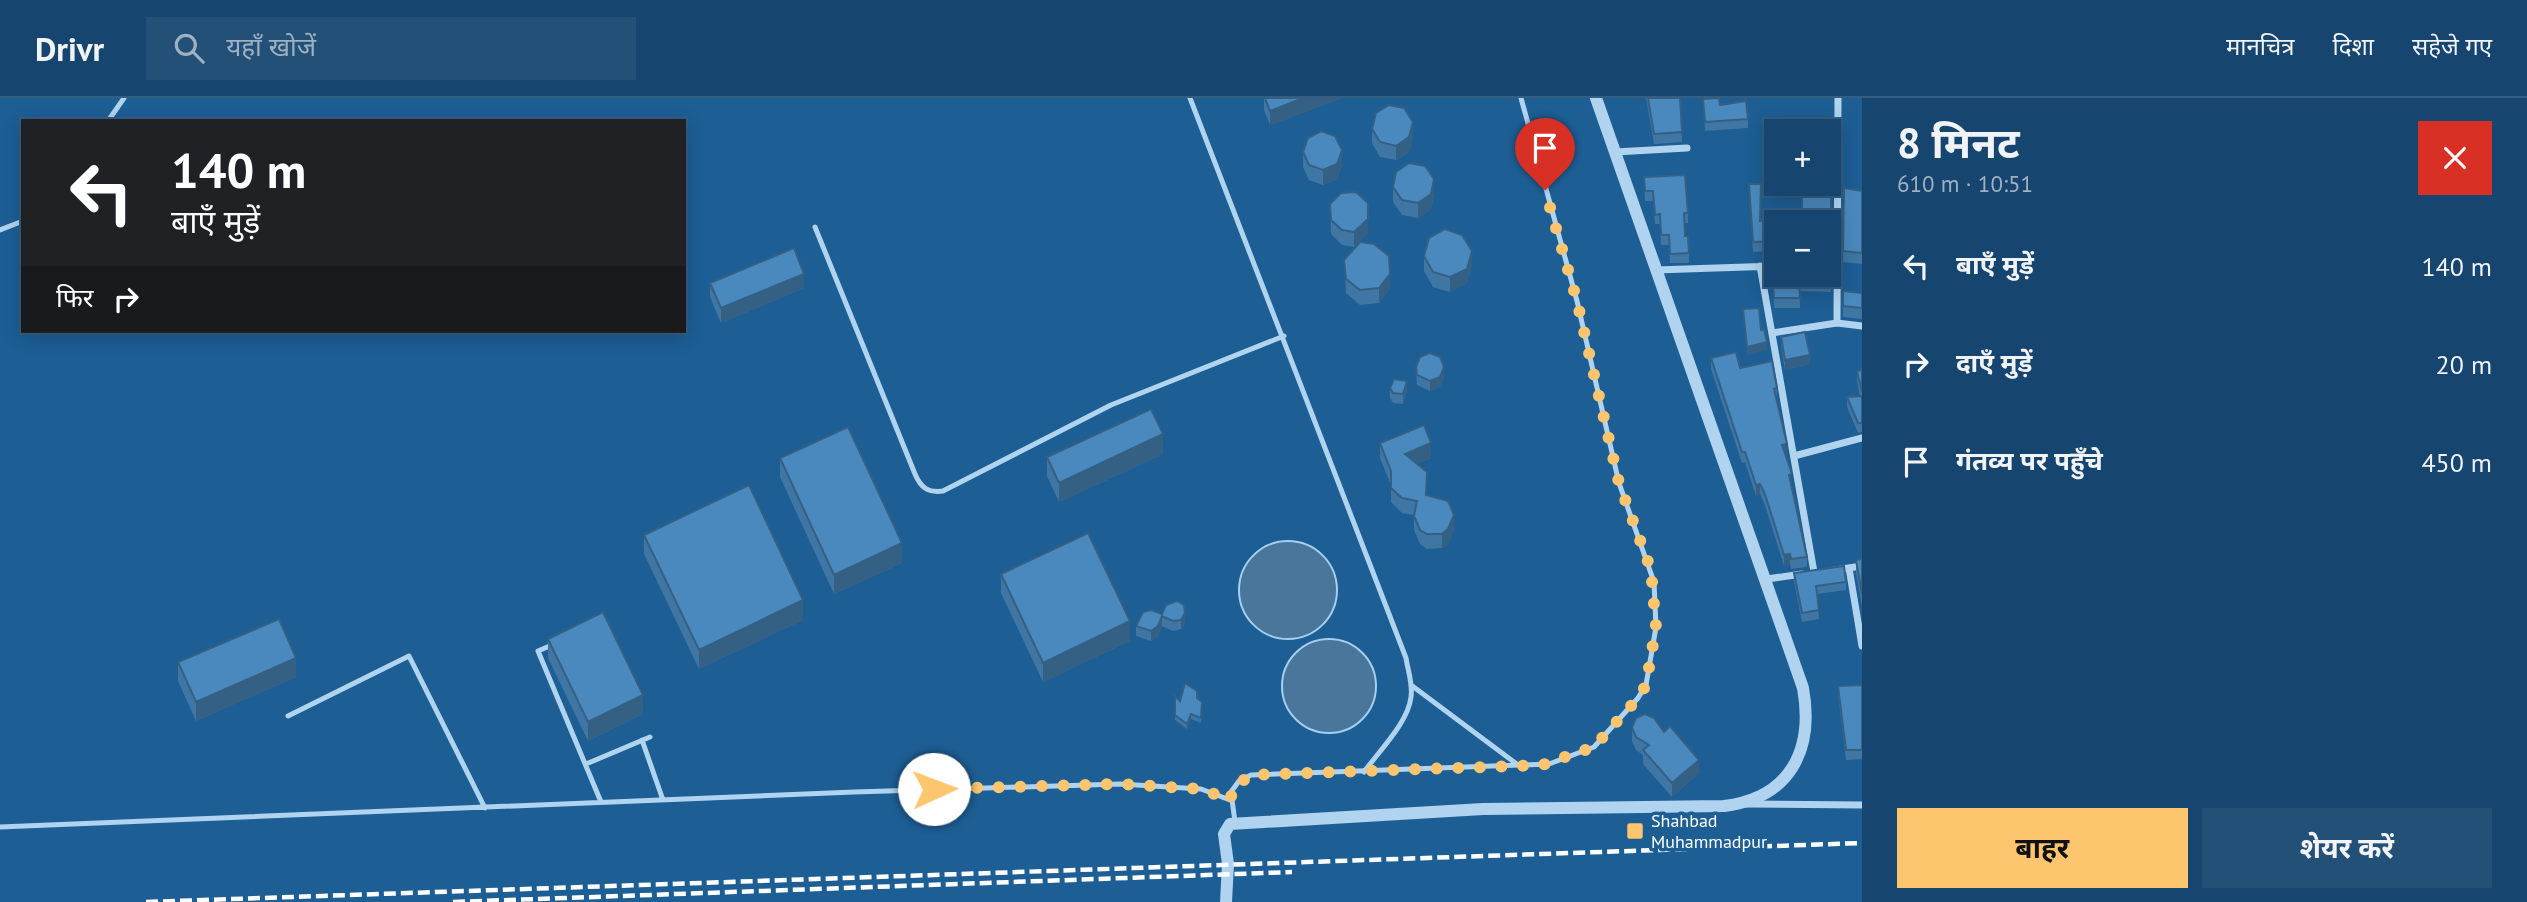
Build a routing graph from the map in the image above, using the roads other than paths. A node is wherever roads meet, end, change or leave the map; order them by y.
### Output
1 (124, 98) edge
2 (1190, 98) edge
3 (1521, 98) edge
4 (1596, 98) edge
5 (1838, 98) edge
6 (109, 119) edge
7 (1687, 148) dead end
8 (1614, 152) junction
9 (1834, 210) edge
10 (21, 222) edge
11 (815, 227) dead end
12 (0, 230) edge
13 (1760, 266) junction
14 (1764, 266) edge
15 (1656, 270) junction
16 (1834, 287) edge
17 (1837, 323) junction
18 (1862, 326) edge
19 (1772, 332) junction
20 (1284, 336) junction
21 (1862, 438) edge
22 (1794, 456) junction
23 (1862, 566) edge
24 (1849, 568) junction
25 (1814, 572) junction
26 (1767, 579) junction
27 (562, 641) edge
28 (1862, 646) edge
29 (1411, 685) junction
30 (288, 716) dead end
31 (650, 737) dead end
32 (642, 740) junction
33 (586, 764) junction
34 (1518, 765) junction
35 (1364, 772) junction
36 (663, 800) junction
37 (1230, 800) junction
38 (601, 802) junction
39 (1739, 804) junction
40 (1862, 805) edge
41 (485, 808) junction
42 (1236, 823) junction
43 (0, 827) edge
44 (1226, 902) edge

1 - 6 lane
2 - 20 lane
3 - 34 lane
4 - 8 street
5 - 9 street
7 - 8 street
8 - 15 street
10 - 12 lane
11 - 20 lane
13 - 14 street
13 - 15 street
13 - 19 street
15 - 26 street
16 - 17 street
17 - 18 street
17 - 19 street
19 - 22 street
20 - 29 lane
21 - 22 street
22 - 25 street
23 - 24 street
24 - 25 street
24 - 28 street
25 - 26 street
26 - 39 street
27 - 33 lane
29 - 34 lane
29 - 35 lane
30 - 41 lane
31 - 32 lane
32 - 33 lane
32 - 36 lane
33 - 38 lane
34 - 35 lane
35 - 37 lane
36 - 37 lane
36 - 38 lane
37 - 42 lane
38 - 41 lane
39 - 40 street
39 - 42 street
41 - 43 lane
42 - 44 street

